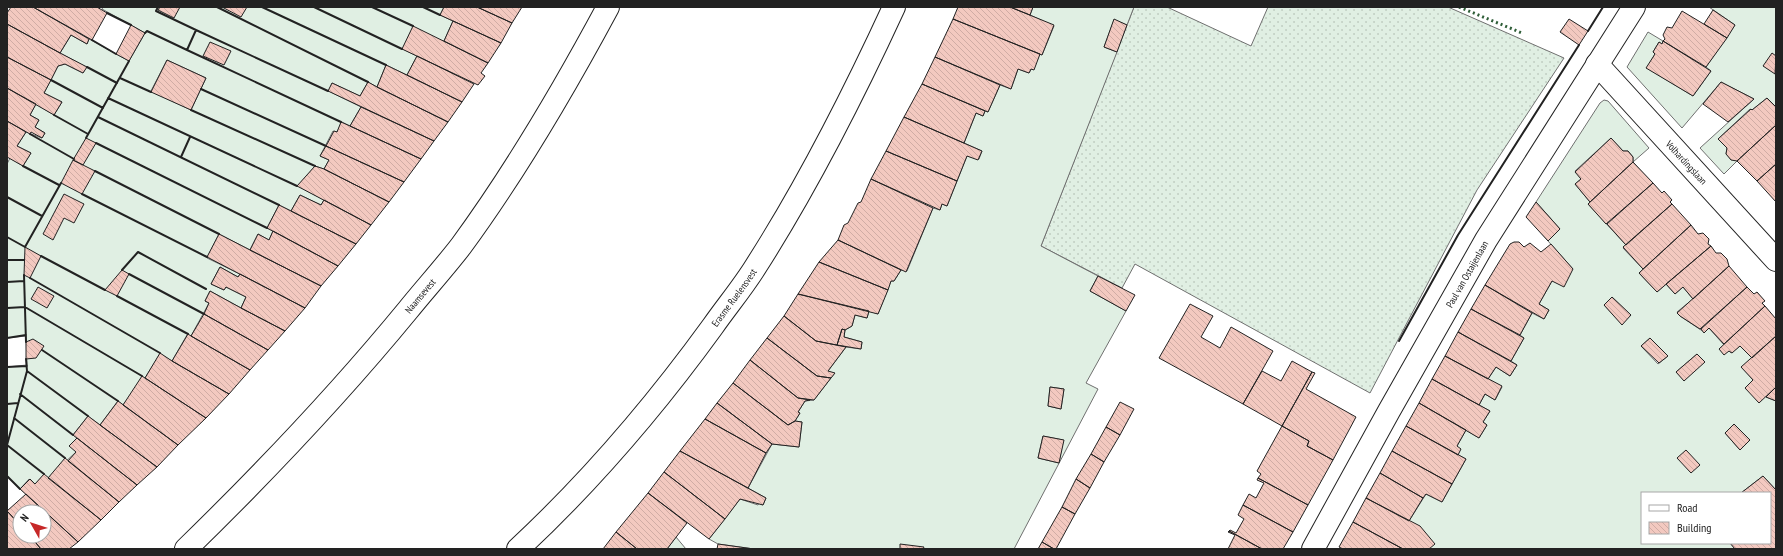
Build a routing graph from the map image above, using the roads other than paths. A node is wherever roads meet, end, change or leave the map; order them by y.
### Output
1 (608, 7) edge
2 (894, 7) edge
3 (1634, 7) edge
4 (1597, 64) junction
5 (1776, 260) edge
6 (186, 549) edge
7 (518, 549) edge
8 (1313, 549) edge

1 - 6 main road, Naamsevest
2 - 7 main road, Erasme Ruelensvest
3 - 4 main road, Paul van Ostaijenlaan
4 - 5 main road, Volhardingslaan
4 - 8 main road, Paul van Ostaijenlaan

